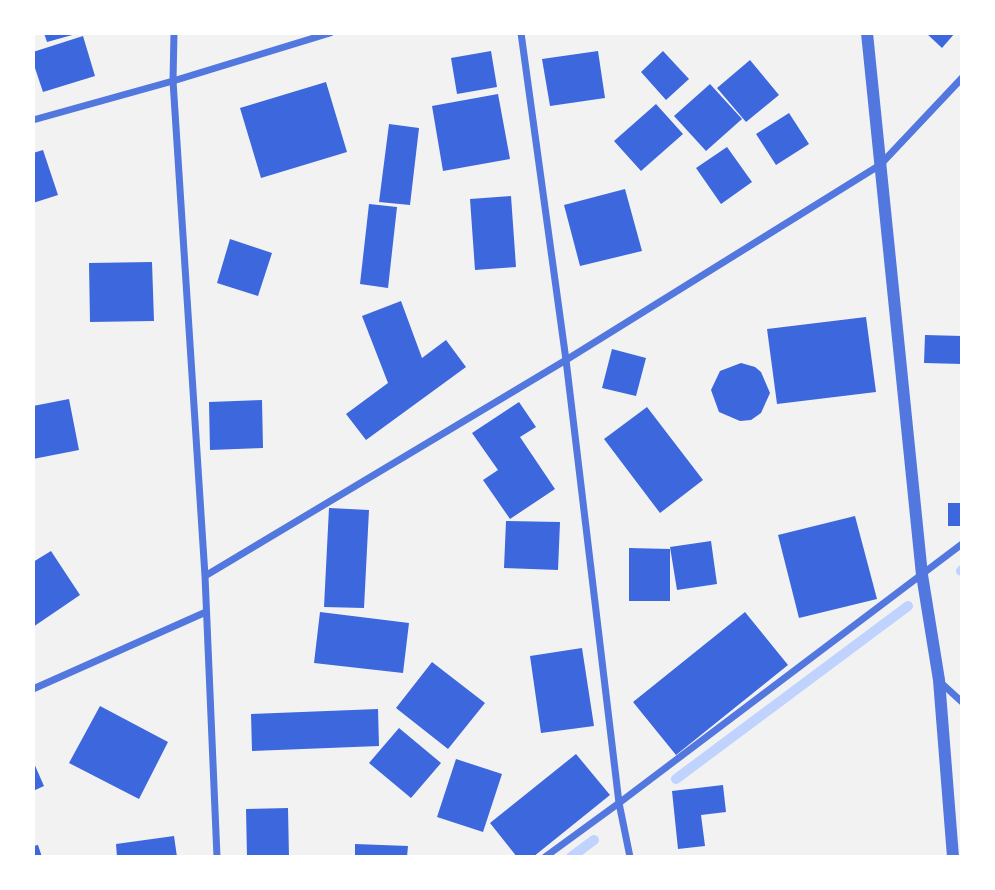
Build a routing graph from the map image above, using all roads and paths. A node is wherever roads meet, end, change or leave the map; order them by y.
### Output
1 (174, 33) edge
2 (330, 33) edge
3 (522, 33) edge
4 (867, 33) edge
5 (962, 78) edge
6 (173, 81) junction
7 (33, 120) edge
8 (880, 165) junction
9 (566, 360) junction
10 (962, 544) edge
11 (922, 575) junction
12 (205, 576) junction
13 (206, 612) junction
14 (939, 680) junction
15 (33, 689) edge
16 (962, 702) edge
17 (619, 803) junction
18 (217, 857) edge
19 (545, 857) edge
20 (630, 857) edge
21 (953, 857) edge

1 - 6 street
2 - 6 street
3 - 9 street
4 - 8 street
5 - 8 street
6 - 7 street
6 - 12 street
8 - 9 street
8 - 11 street
9 - 12 street
9 - 17 street
10 - 11 street
11 - 14 street
11 - 17 street
12 - 13 street
13 - 15 street
13 - 18 street
14 - 16 street
14 - 21 street
17 - 19 street
17 - 20 street

